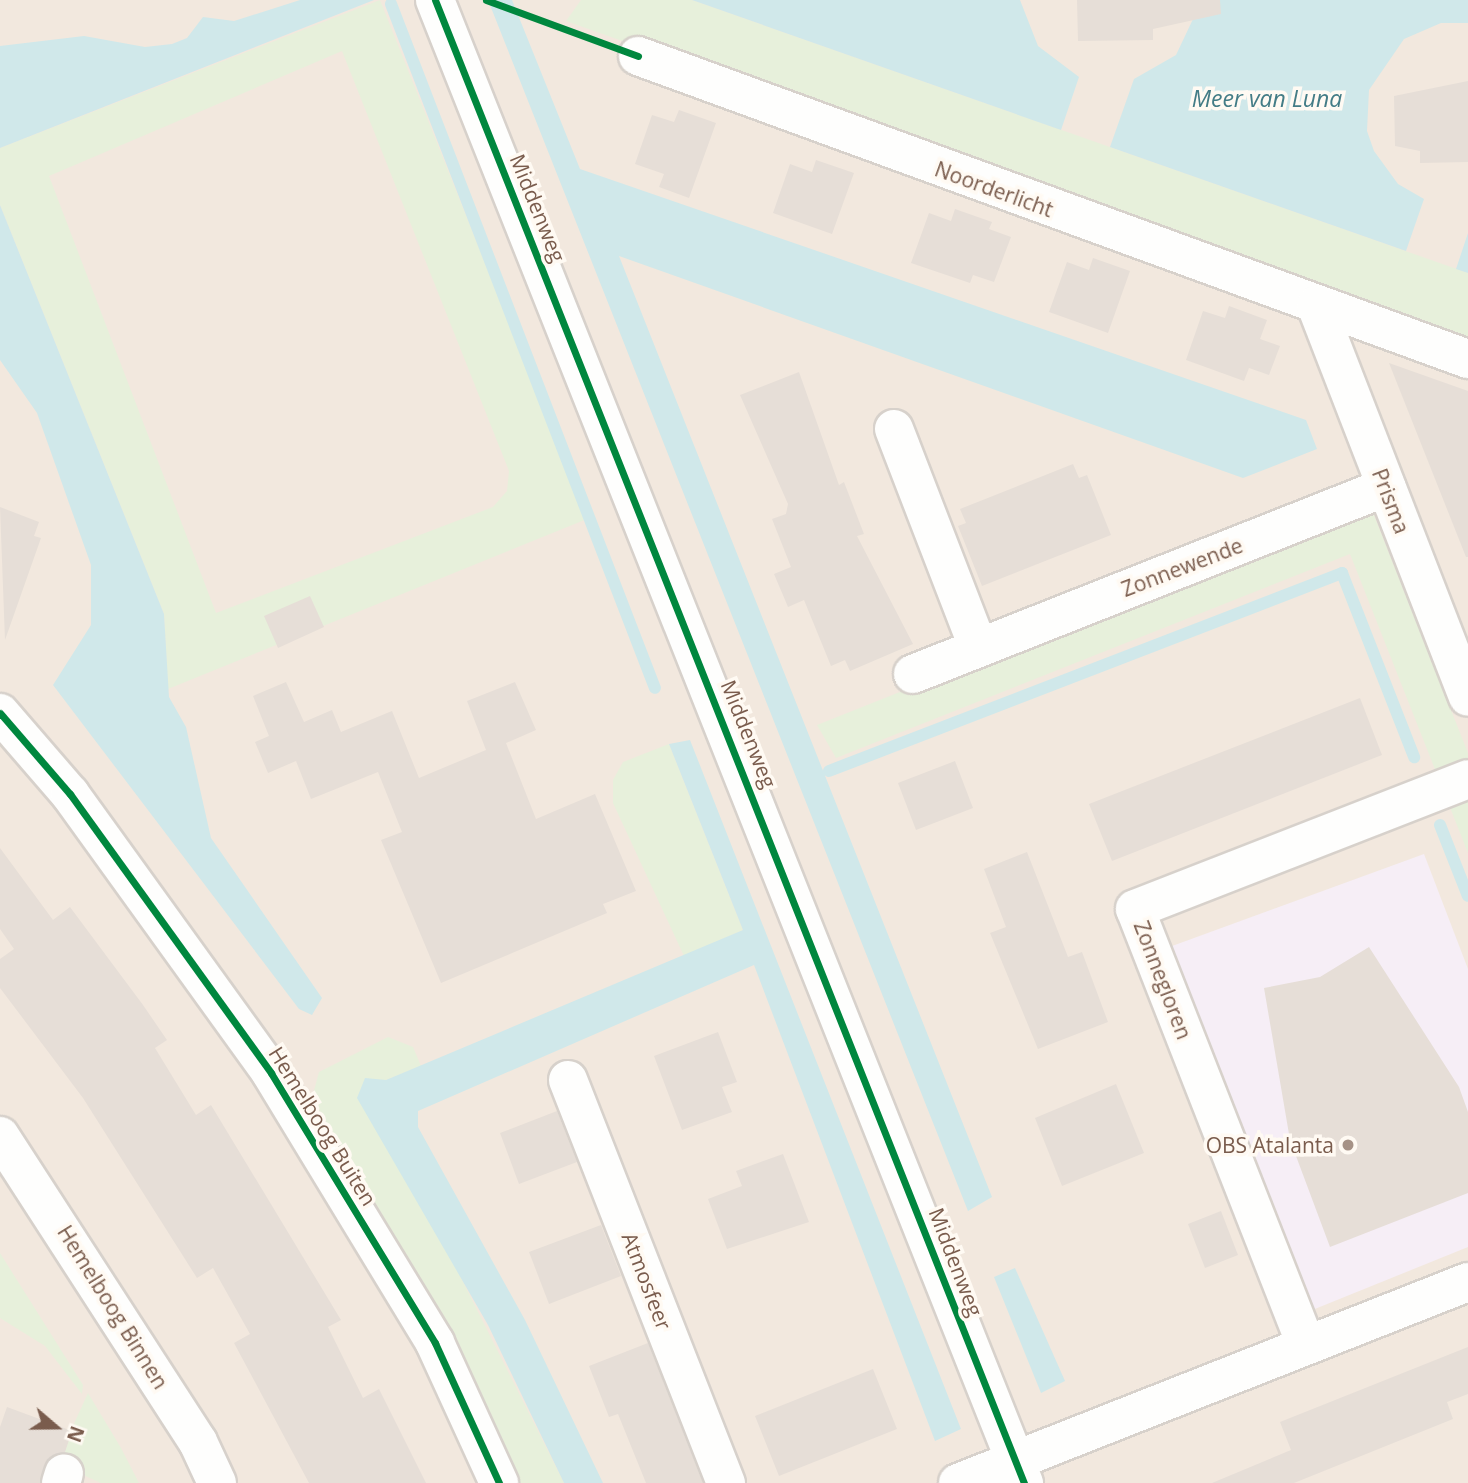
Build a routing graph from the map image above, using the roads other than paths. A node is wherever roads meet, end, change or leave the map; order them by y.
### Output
1 (435, 0) edge
2 (638, 56) dead end
3 (1316, 305) junction
4 (1468, 359) edge
5 (894, 429) dead end
6 (1385, 487) junction
7 (978, 647) junction
8 (914, 674) dead end
9 (1468, 696) edge
10 (0, 713) edge
11 (1468, 779) edge
12 (568, 1080) dead end
13 (0, 1136) edge
14 (1468, 1282) edge
15 (1306, 1345) junction
16 (1020, 1472) edge
17 (217, 1483) edge
18 (499, 1483) edge
19 (726, 1483) edge
20 (958, 1483) edge

1 - 16 street, Middenweg
2 - 3 street, Noorderlicht
3 - 4 street, Noorderlicht
3 - 6 street, Prisma
5 - 7 street
6 - 7 street, Zonnewende
6 - 9 street, Prisma
7 - 8 street, Zonnewende
10 - 18 street, Hemelboog Buiten
11 - 15 street, Zonnegloren
12 - 19 street, Atmosfeer
13 - 17 street, Hemelboog Binnen
14 - 15 street
15 - 16 street
16 - 20 street

